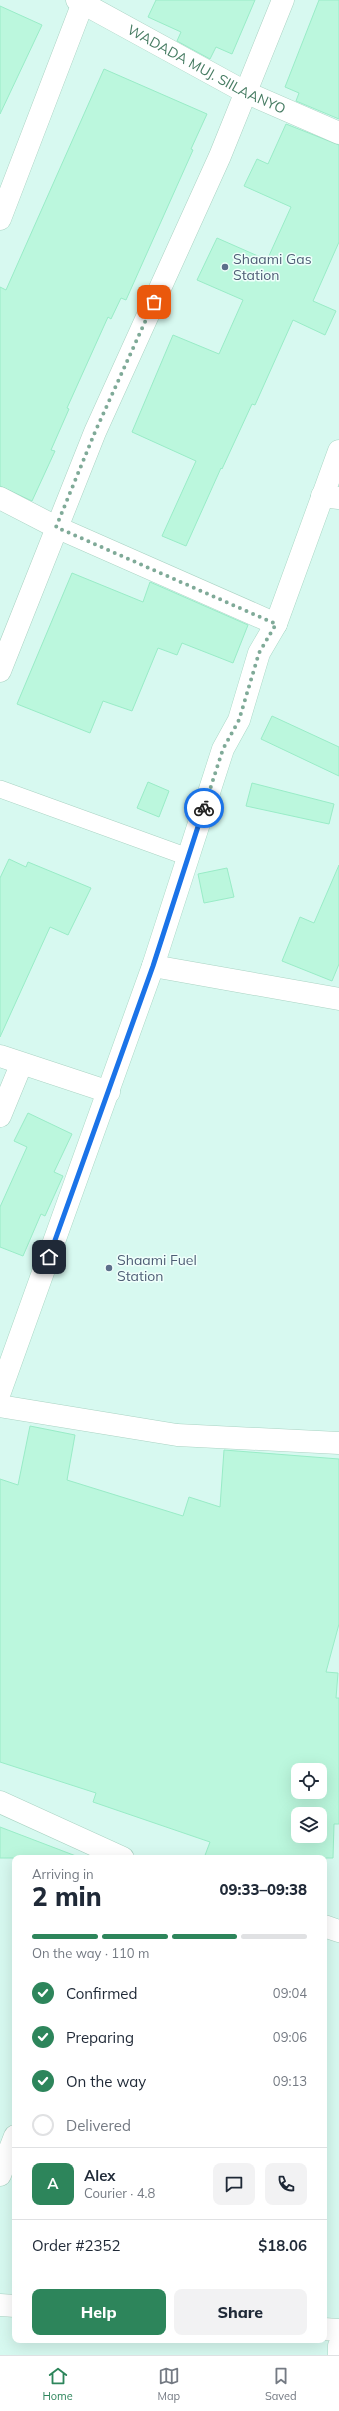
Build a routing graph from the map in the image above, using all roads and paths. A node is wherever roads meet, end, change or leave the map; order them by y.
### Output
1 (283, 0) edge
2 (81, 2) edge
3 (245, 92) junction
4 (339, 133) edge
5 (0, 218) edge
6 (339, 451) edge
7 (331, 497) edge
8 (0, 498) edge
9 (56, 527) junction
10 (276, 624) junction
11 (0, 671) edge
12 (0, 789) edge
13 (188, 857) junction
14 (153, 966) junction
15 (339, 999) edge
16 (0, 1056) edge
17 (21, 1065) junction
18 (109, 1092) junction
19 (0, 1116) edge
20 (0, 1392) edge
21 (0, 1406) edge
22 (339, 1444) edge
23 (0, 1802) edge
24 (112, 1855) edge
25 (327, 1927) edge
26 (339, 1931) edge
27 (12, 2144) edge
28 (0, 2175) edge
29 (0, 2305) edge
30 (12, 2306) edge
31 (327, 2329) edge
32 (339, 2330) edge
33 (339, 2346) edge
34 (339, 2355) edge

1 - 3 street
2 - 3 street, WADADA MUJ. SIILAANYO
2 - 5 street
3 - 4 street, WADADA MUJ. SIILAANYO
3 - 9 street
6 - 7 street
7 - 10 street
8 - 9 street
9 - 10 street
9 - 11 street
10 - 13 street
12 - 13 lane
13 - 14 street
14 - 15 street
14 - 18 street
16 - 17 street
17 - 18 street
17 - 19 street
18 - 20 street
21 - 22 street
23 - 24 street
25 - 26 street
27 - 28 street
29 - 30 street
31 - 32 street
33 - 34 street

